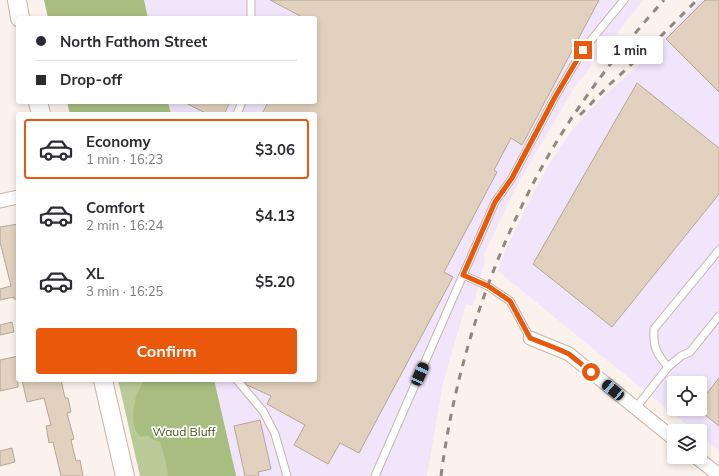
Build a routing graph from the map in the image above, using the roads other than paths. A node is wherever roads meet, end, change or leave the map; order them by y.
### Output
1 (17, 0) edge
2 (251, 0) edge
3 (624, 0) edge
4 (20, 16) edge
5 (251, 16) edge
6 (16, 197) edge
7 (0, 201) edge
8 (719, 250) edge
9 (463, 275) junction
10 (719, 316) edge
11 (530, 338) joint
12 (668, 367) junction
13 (103, 382) edge
14 (239, 382) edge
15 (635, 409) junction
16 (667, 434) edge
17 (705, 464) edge
18 (719, 475) edge
19 (125, 476) edge
20 (287, 476) edge
21 (375, 476) edge

1 - 4 main road
2 - 5 lane
3 - 9 lane
6 - 7 street
8 - 12 lane
9 - 11 lane
9 - 21 lane
10 - 12 lane
11 - 15 street
12 - 15 lane
13 - 19 main road
14 - 20 lane
15 - 16 street
17 - 18 street

